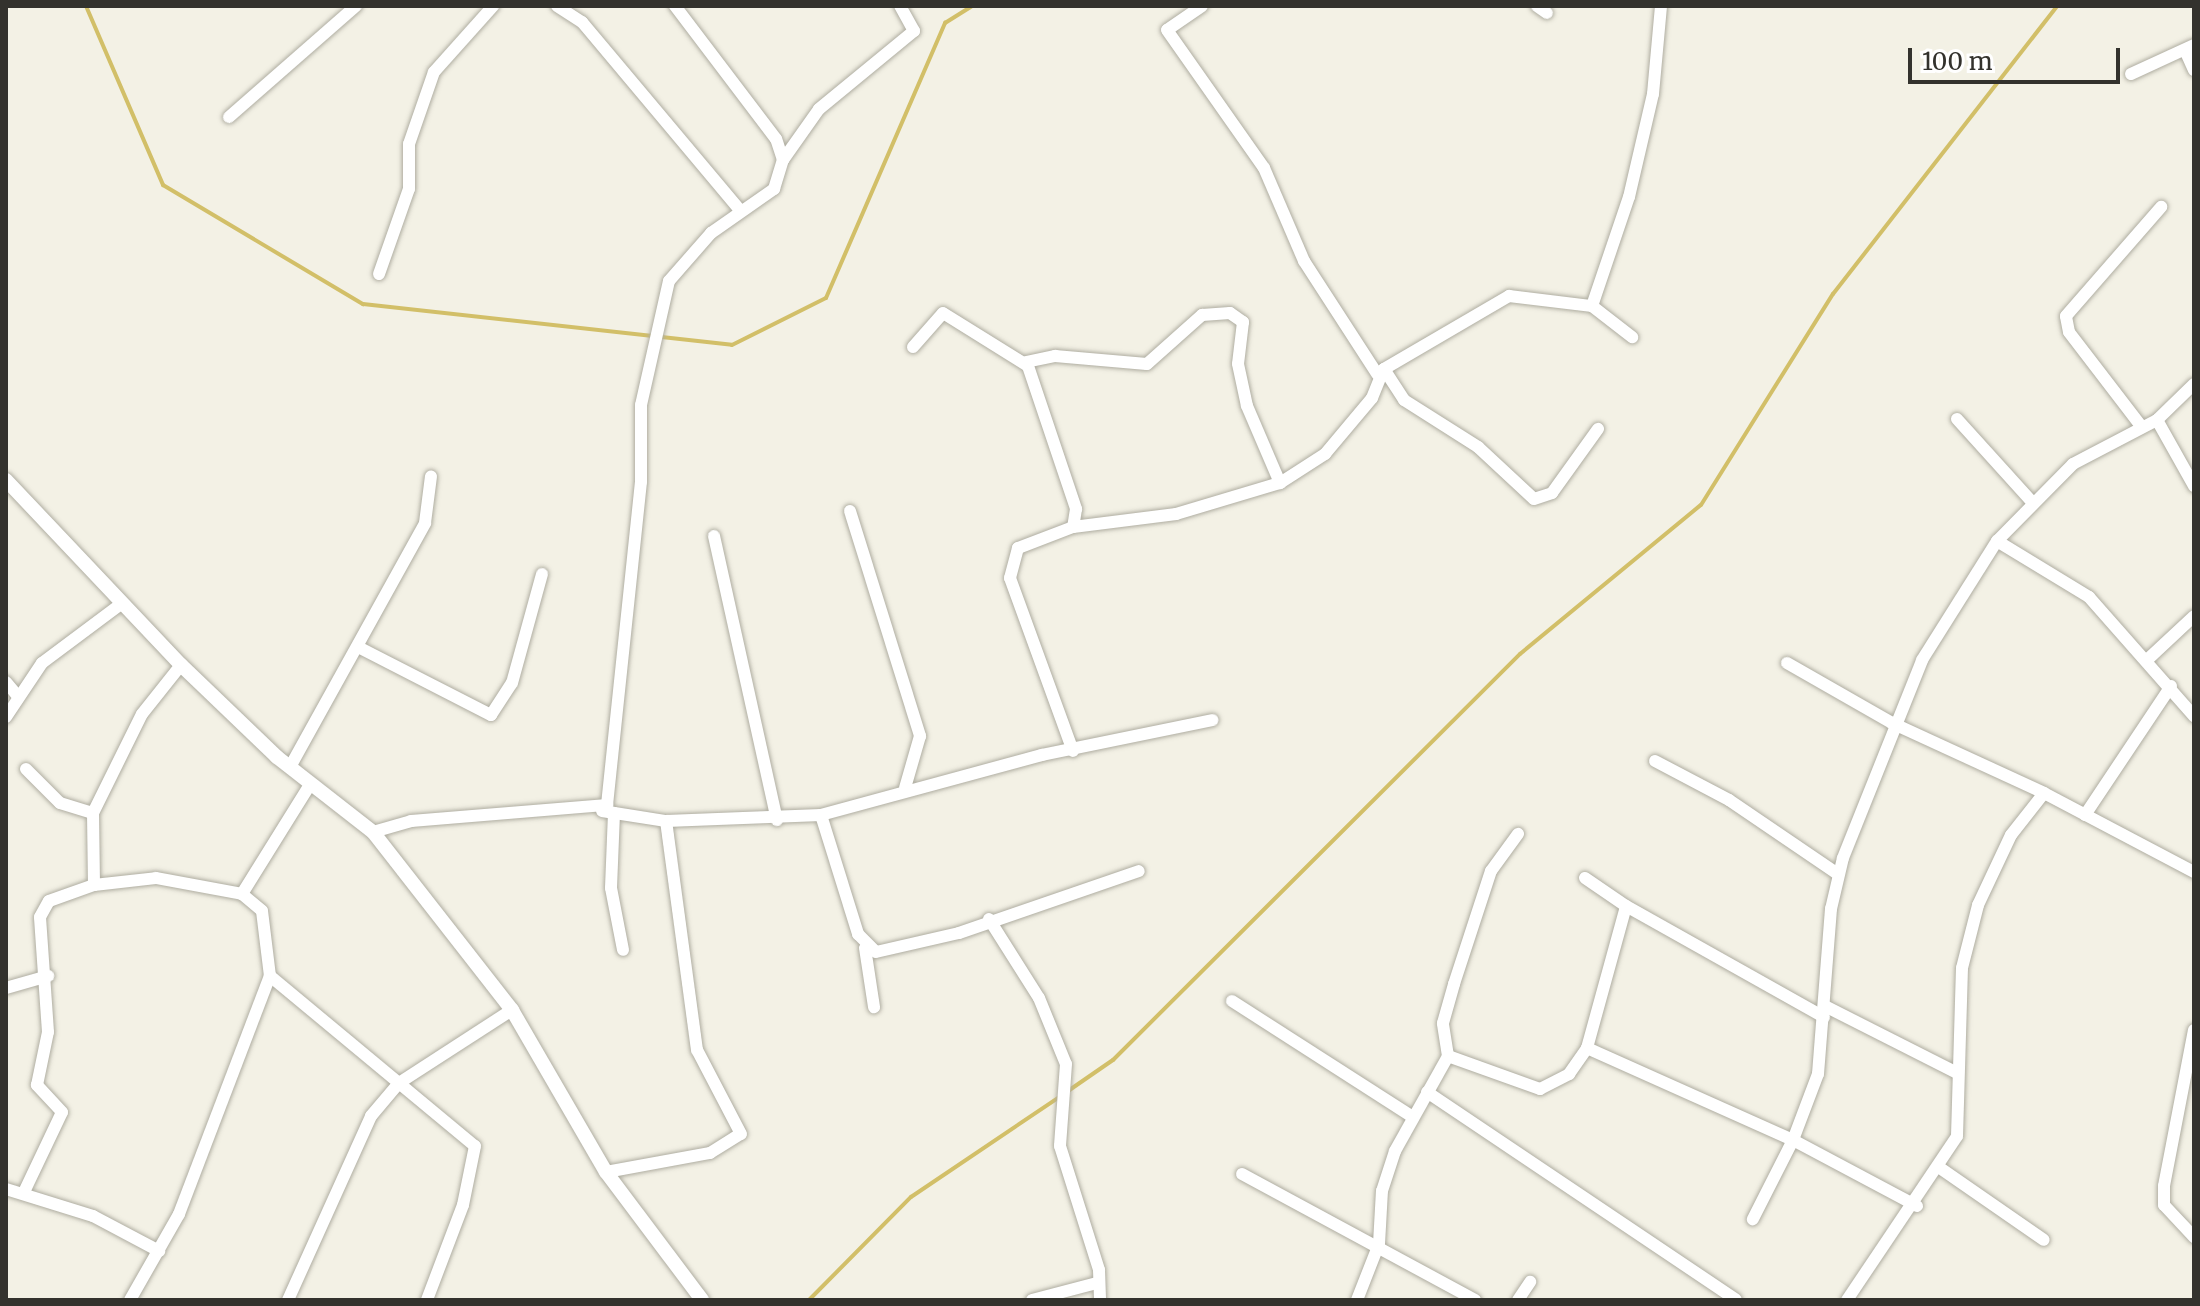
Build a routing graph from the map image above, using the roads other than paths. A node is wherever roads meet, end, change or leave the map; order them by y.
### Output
1 (356, 6) edge
2 (493, 6) edge
3 (557, 6) edge
4 (675, 6) edge
5 (900, 6) edge
6 (1202, 6) edge
7 (1661, 6) edge
8 (2189, 48) edge
9 (2194, 70) edge
10 (2131, 74) dead end
11 (229, 117) dead end
12 (783, 160) junction
13 (2161, 207) dead end
14 (740, 210) junction
15 (379, 274) dead end
16 (1592, 306) junction
17 (1632, 337) dead end
18 (913, 347) dead end
19 (1026, 362) junction
20 (1381, 372) junction
21 (2194, 384) edge
22 (1957, 419) dead end
23 (2157, 420) junction
24 (2141, 426) junction
25 (1598, 429) dead end
26 (431, 476) dead end
27 (6, 480) edge
28 (1280, 483) junction
29 (2194, 486) edge
30 (2033, 503) junction
31 (850, 511) dead end
32 (1073, 527) junction
33 (714, 536) dead end
34 (1997, 541) junction
35 (542, 574) dead end
36 (121, 604) junction
37 (2194, 616) edge
38 (362, 649) junction
39 (2147, 660) junction
40 (1787, 663) dead end
41 (181, 665) junction
42 (6, 682) edge
43 (2171, 686) junction
44 (17, 695) junction
45 (2194, 716) edge
46 (6, 717) edge
47 (1212, 720) dead end
48 (1892, 723) junction
49 (1073, 751) junction
50 (1655, 761) dead end
51 (290, 767) junction
52 (26, 769) dead end
53 (311, 783) junction
54 (905, 788) junction
55 (2044, 793) junction
56 (608, 812) junction
57 (93, 813) junction
58 (821, 815) junction
59 (2085, 815) junction
60 (777, 820) junction
61 (666, 821) junction
62 (373, 832) junction
63 (1518, 834) dead end
64 (1139, 871) dead end
65 (2194, 872) edge
66 (1838, 874) junction
67 (1585, 878) dead end
68 (94, 885) junction
69 (242, 894) junction
70 (1626, 906) junction
71 (989, 919) junction
72 (865, 948) junction
73 (623, 950) dead end
74 (48, 976) junction
75 (270, 976) junction
76 (6, 988) edge
77 (1232, 1001) dead end
78 (874, 1007) dead end
79 (512, 1010) junction
80 (1824, 1012) junction
81 (2194, 1030) edge
82 (1587, 1048) junction
83 (1448, 1056) junction
84 (1957, 1073) junction
85 (399, 1083) junction
86 (1427, 1092) junction
87 (1413, 1117) junction
88 (1793, 1140) junction
89 (1940, 1168) junction
90 (606, 1172) junction
91 (1242, 1174) dead end
92 (6, 1189) edge
93 (25, 1190) junction
94 (1917, 1206) junction
95 (1753, 1219) dead end
96 (2194, 1237) edge
97 (2044, 1240) dead end
98 (1379, 1244) junction
99 (159, 1251) junction
100 (1530, 1282) dead end
101 (1097, 1283) junction
102 (1854, 1297) edge
103 (130, 1300) edge
104 (288, 1300) edge
105 (427, 1300) edge
106 (702, 1300) edge
107 (1032, 1300) edge
108 (1100, 1300) edge
109 (1357, 1300) edge
110 (1475, 1300) edge
111 (1518, 1300) edge
112 (1736, 1300) edge

1 - 11 street
2 - 15 street
3 - 14 street
4 - 12 street
5 - 12 street
6 - 20 street
7 - 16 street
8 - 9 street
8 - 10 street
12 - 14 street
13 - 24 street
14 - 56 street
16 - 17 street
16 - 20 street
18 - 19 street
19 - 28 street
19 - 32 street
20 - 25 street
20 - 28 street
21 - 23 street
22 - 30 street
23 - 24 street
23 - 29 street
24 - 30 street
26 - 38 street
27 - 36 street
28 - 32 street
30 - 34 street
31 - 54 street
32 - 49 street
33 - 60 street
34 - 39 street
34 - 48 street
35 - 38 street
36 - 41 street
36 - 44 street
37 - 39 street
38 - 51 street
39 - 43 street
40 - 48 street
41 - 51 street
41 - 57 street
42 - 44 street
43 - 45 street
43 - 59 street
44 - 46 street
47 - 49 street
48 - 55 street
48 - 66 street
49 - 54 street
50 - 66 street
51 - 53 street
52 - 57 street
53 - 62 street
53 - 69 street
54 - 58 street
55 - 59 street
55 - 84 street
56 - 61 street
56 - 62 street
56 - 73 street
57 - 68 street
58 - 60 street
58 - 72 street
59 - 65 street
60 - 61 street
61 - 90 street
62 - 79 street
63 - 83 street
64 - 71 street
66 - 80 street
67 - 70 street
68 - 69 street
68 - 74 street
69 - 75 street
70 - 80 street
70 - 82 street
71 - 72 street
71 - 101 street
72 - 78 street
74 - 76 street
74 - 93 street
75 - 85 street
75 - 99 street
77 - 87 street
79 - 85 street
79 - 90 street
80 - 84 street
80 - 88 street
81 - 96 street
82 - 83 street
82 - 88 street
83 - 86 street
84 - 89 street
85 - 104 street
85 - 105 street
86 - 87 street
86 - 112 street
87 - 98 street
88 - 94 street
88 - 95 street
89 - 94 street
89 - 97 street
90 - 106 street
91 - 98 street
92 - 93 street
93 - 99 street
94 - 102 street
98 - 109 street
98 - 110 street
99 - 103 street
100 - 111 street
101 - 107 street
101 - 108 street

